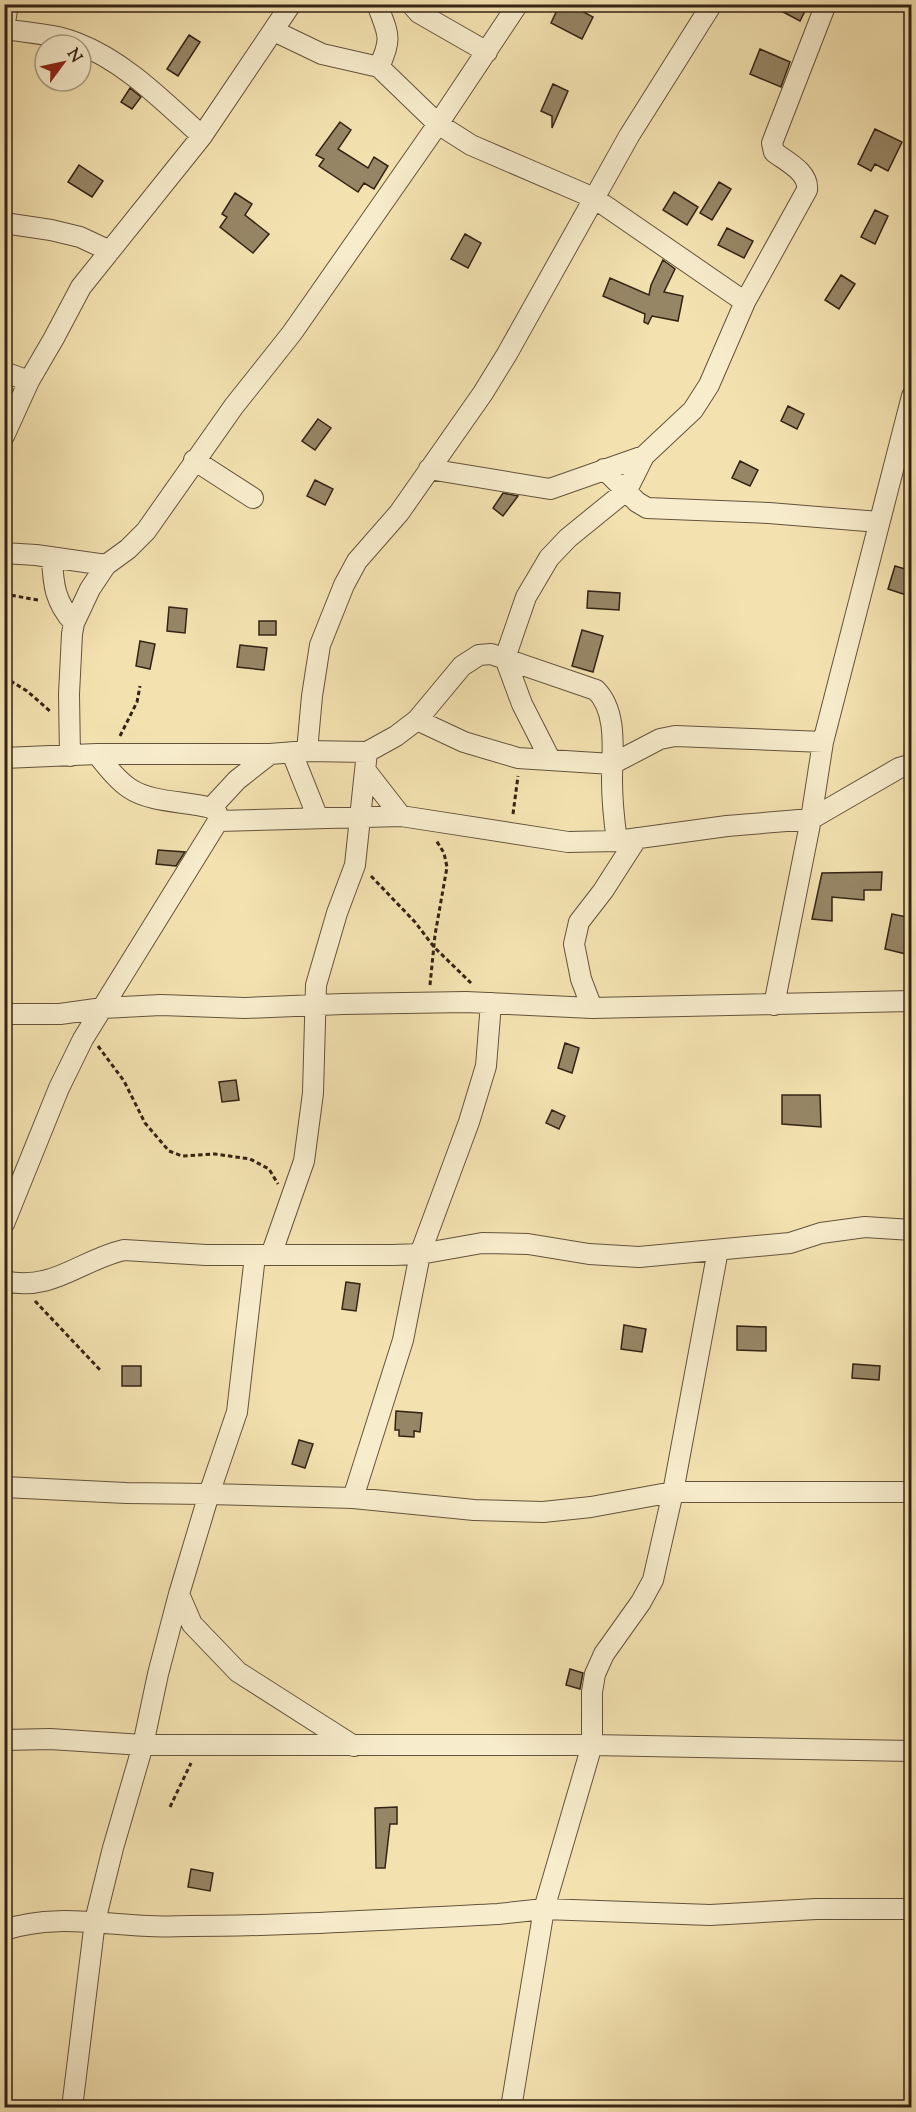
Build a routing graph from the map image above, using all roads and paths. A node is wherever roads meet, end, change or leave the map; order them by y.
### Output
1 (8, 4) edge
2 (291, 4) edge
3 (377, 4) edge
4 (411, 4) edge
5 (518, 4) edge
6 (712, 4) edge
7 (826, 4) edge
8 (274, 31) junction
9 (487, 52) junction
10 (379, 67) junction
11 (438, 124) junction
12 (202, 136) junction
13 (594, 198) junction
14 (4, 223) edge
15 (110, 251) junction
16 (746, 302) junction
17 (4, 372) edge
18 (29, 381) junction
19 (912, 396) edge
20 (4, 436) edge
21 (644, 456) junction
22 (194, 460) junction
23 (604, 469) junction
24 (429, 470) junction
25 (627, 490) junction
26 (253, 498) dead end
27 (879, 522) junction
28 (4, 553) edge
29 (52, 557) junction
30 (106, 565) junction
31 (4, 594) edge
32 (58, 602) junction
33 (74, 623) junction
34 (505, 658) junction
35 (4, 677) edge
36 (140, 686) dead end
37 (417, 720) junction
38 (70, 729) junction
39 (823, 742) junction
40 (299, 752) junction
41 (102, 754) junction
42 (270, 754) junction
43 (70, 756) junction
44 (4, 758) edge
45 (518, 758) junction
46 (550, 759) junction
47 (367, 761) junction
48 (612, 764) junction
49 (912, 764) edge
50 (215, 814) junction
51 (401, 816) junction
52 (318, 818) junction
53 (361, 818) junction
54 (811, 819) junction
55 (425, 820) junction
56 (510, 834) junction
57 (627, 839) junction
58 (355, 865) junction
59 (434, 947) junction
60 (912, 1001) edge
61 (429, 1003) junction
62 (491, 1003) junction
63 (316, 1005) junction
64 (774, 1005) junction
65 (103, 1008) junction
66 (592, 1008) junction
67 (4, 1014) edge
68 (60, 1014) junction
69 (85, 1036) junction
70 (290, 1201) junction
71 (4, 1224) edge
72 (912, 1230) edge
73 (718, 1250) junction
74 (420, 1254) junction
75 (263, 1256) junction
76 (10, 1282) edge
77 (102, 1372) dead end
78 (4, 1487) edge
79 (673, 1492) junction
80 (912, 1492) edge
81 (209, 1494) junction
82 (353, 1498) junction
83 (178, 1594) junction
84 (4, 1740) edge
85 (143, 1745) junction
86 (200, 1745) junction
87 (592, 1745) junction
88 (354, 1746) junction
89 (912, 1751) edge
90 (170, 1807) dead end
91 (912, 1909) edge
92 (544, 1910) junction
93 (95, 1921) junction
94 (4, 1930) edge
95 (72, 2108) edge
96 (511, 2108) edge

1 - 12 street
2 - 8 street
3 - 10 street
4 - 9 street
5 - 9 street
6 - 13 street
7 - 16 street
8 - 10 street
8 - 12 street
9 - 11 street
10 - 11 street
11 - 13 street
11 - 22 street
12 - 15 street
13 - 16 street
13 - 24 street
14 - 15 street
15 - 18 street
16 - 21 street
17 - 18 street
18 - 20 street
19 - 27 street
21 - 23 street
21 - 25 street
22 - 26 street
22 - 30 street
23 - 24 street
23 - 25 street
24 - 40 street
25 - 27 street
25 - 34 street
27 - 39 street
28 - 29 street
29 - 30 street
29 - 32 street
30 - 33 street
31 - 32 path
32 - 33 street
33 - 38 street
34 - 37 street
34 - 46 street
34 - 48 street
35 - 38 path
36 - 41 path
37 - 45 street
37 - 47 street
38 - 43 street
39 - 48 street
39 - 54 street
40 - 42 street
40 - 47 street
40 - 52 street
41 - 42 street
41 - 43 street
41 - 50 street
42 - 50 street
43 - 44 street
45 - 46 street
45 - 56 path
46 - 48 street
47 - 51 street
47 - 53 street
48 - 57 street
49 - 54 street
50 - 52 street
50 - 65 street
51 - 53 street
51 - 55 street
52 - 53 street
53 - 58 street
54 - 57 street
54 - 64 street
55 - 56 street
55 - 59 path
56 - 57 street
57 - 66 street
58 - 59 path
58 - 63 street
59 - 61 path
59 - 62 path
60 - 64 street
61 - 62 street
61 - 63 street
62 - 66 street
62 - 74 street
63 - 65 street
63 - 70 street
64 - 66 street
65 - 68 street
65 - 69 street
67 - 68 street
68 - 69 street
69 - 70 path
69 - 71 street
70 - 75 street
72 - 73 street
73 - 74 street
73 - 79 street
74 - 75 street
74 - 82 street
75 - 76 street
75 - 81 street
76 - 77 path
78 - 81 street
79 - 80 street
79 - 82 street
79 - 87 street
81 - 82 street
81 - 83 street
83 - 85 street
83 - 88 street
84 - 85 street
85 - 86 street
85 - 93 street
86 - 88 street
86 - 90 path
87 - 88 street
87 - 89 street
87 - 92 street
91 - 92 street
92 - 93 street
92 - 96 street
93 - 94 street
93 - 95 street

